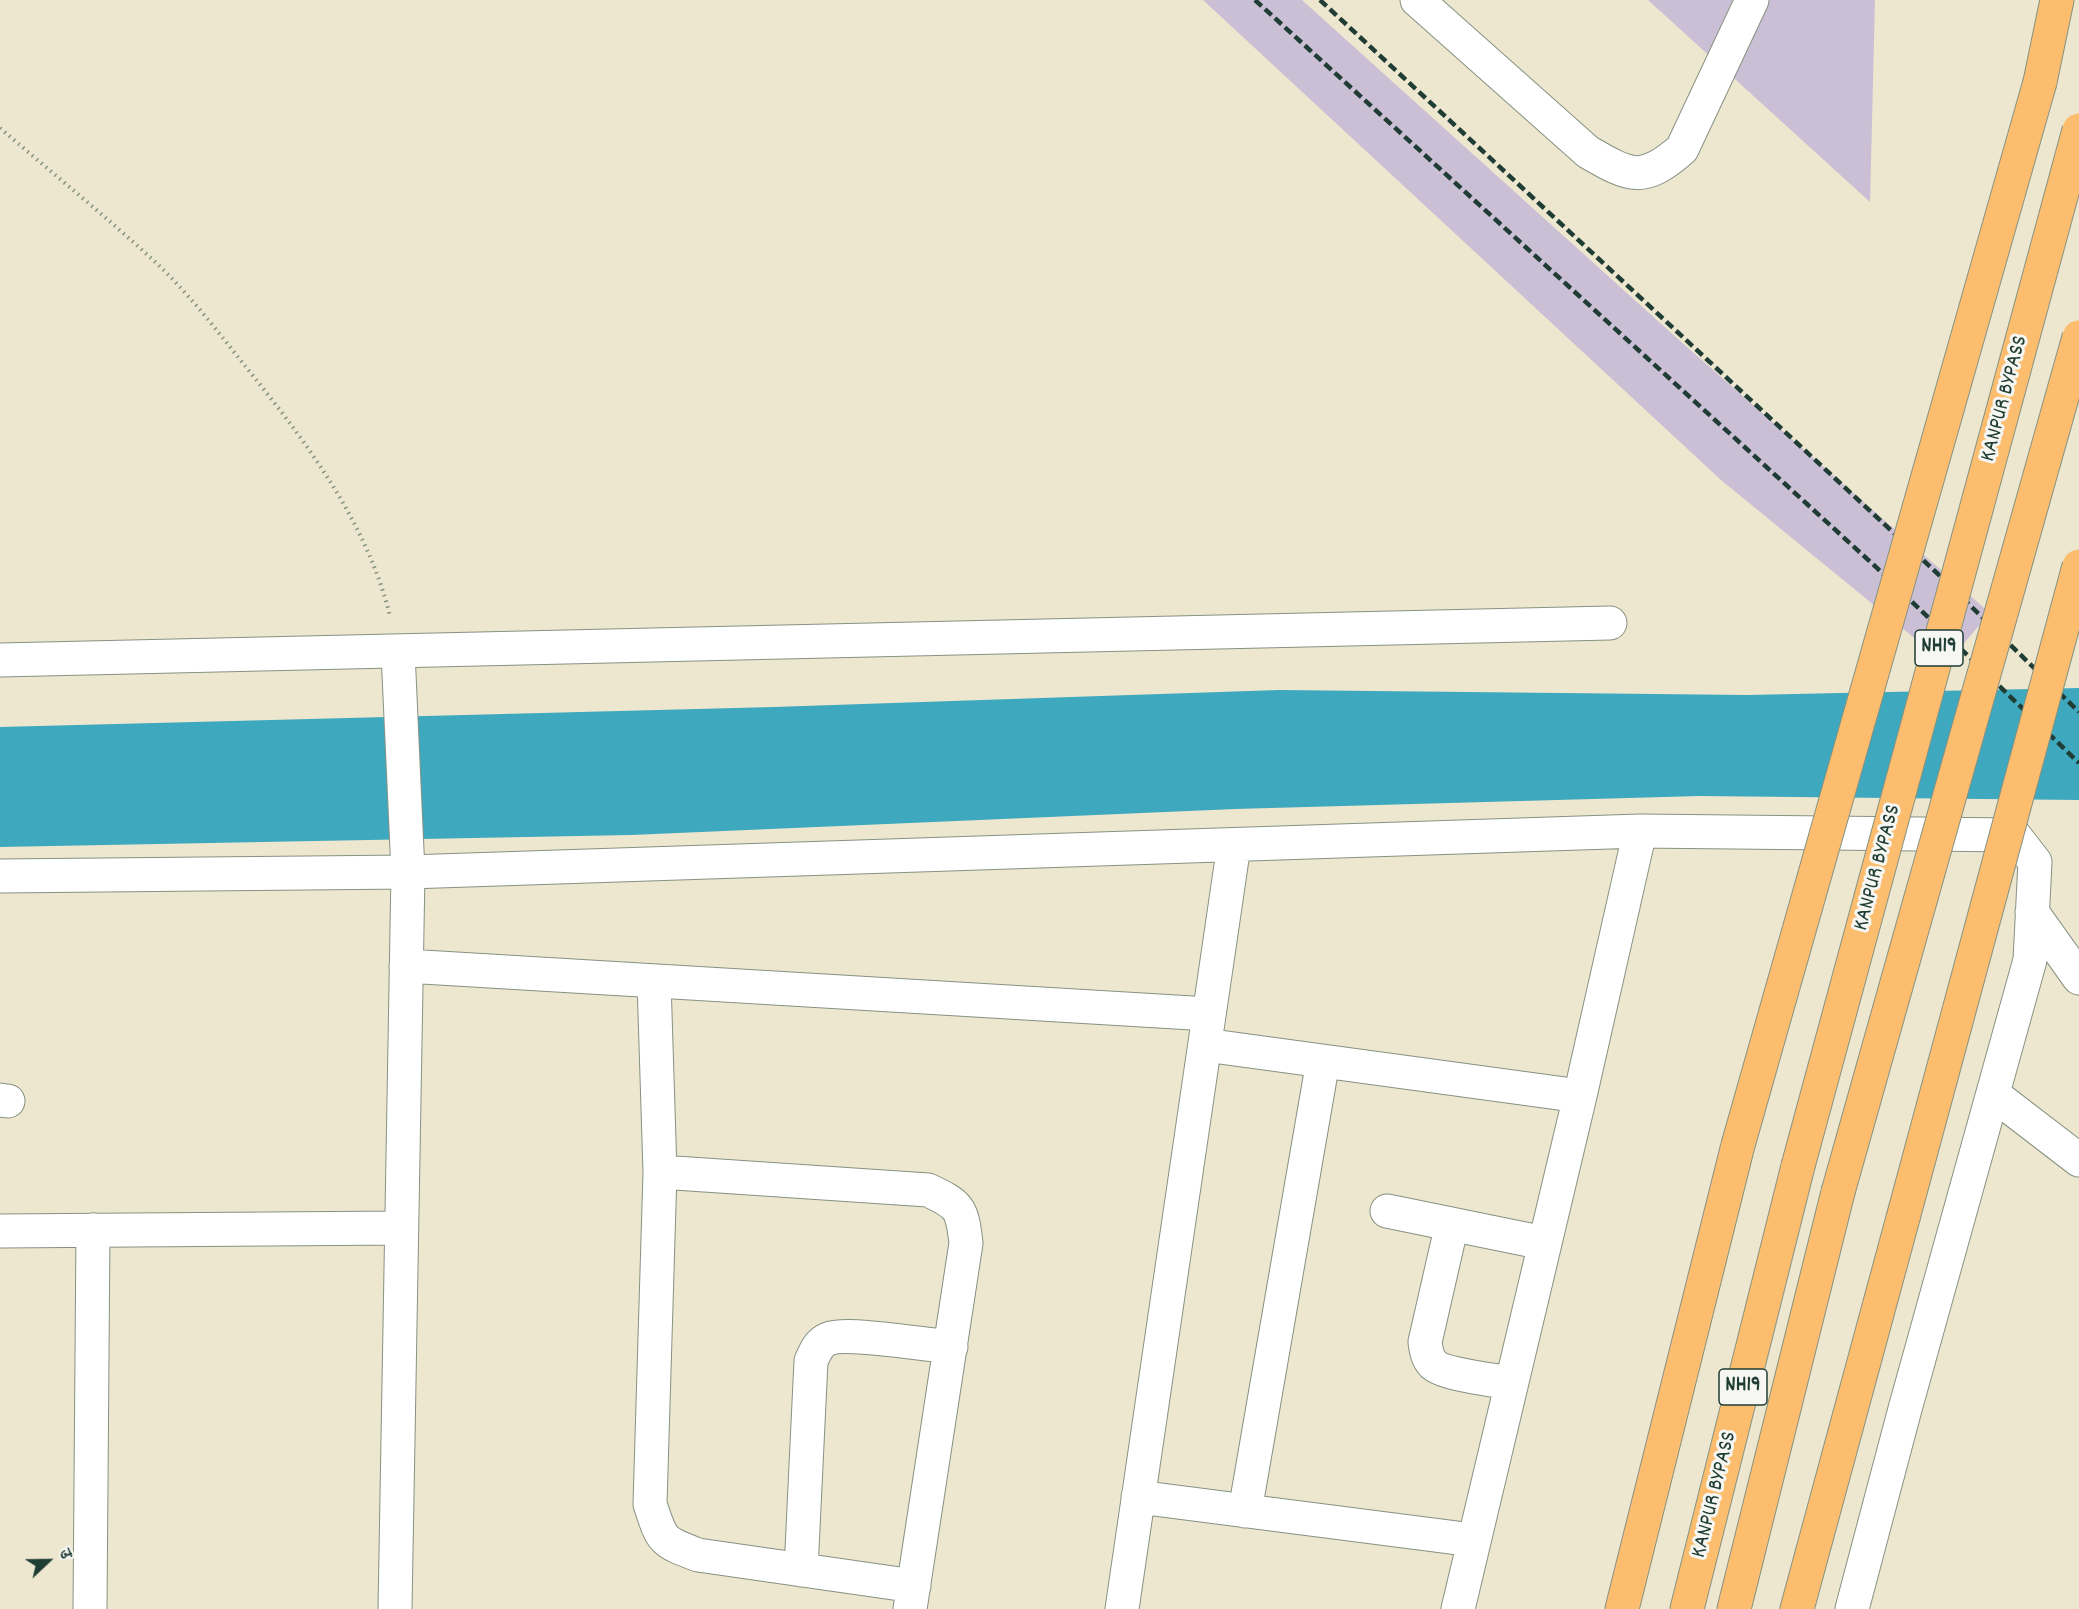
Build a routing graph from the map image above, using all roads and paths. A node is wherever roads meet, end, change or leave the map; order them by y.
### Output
1 (1417, 0) edge
2 (1752, 0) edge
3 (2058, 0) edge
4 (0, 128) edge
5 (2079, 130) edge
6 (2079, 337) edge
7 (2079, 566) edge
8 (1610, 623) dead end
9 (0, 660) edge
10 (399, 664) junction
11 (1640, 831) junction
12 (1234, 845) junction
13 (407, 863) junction
14 (0, 876) edge
15 (2032, 912) junction
16 (406, 966) junction
17 (2079, 978) edge
18 (654, 981) junction
19 (1207, 1030) junction
20 (1323, 1060) junction
21 (1993, 1095) junction
22 (1580, 1096) junction
23 (2079, 1160) edge
24 (660, 1172) junction
25 (1387, 1211) dead end
26 (1452, 1224) junction
27 (401, 1228) junction
28 (93, 1230) junction
29 (0, 1231) edge
30 (1544, 1244) junction
31 (951, 1347) junction
32 (1510, 1383) junction
33 (1138, 1497) junction
34 (1245, 1511) junction
35 (1473, 1540) junction
36 (801, 1570) junction
37 (912, 1598) edge
38 (90, 1609) edge
39 (395, 1609) edge
40 (1122, 1609) edge
41 (1458, 1609) edge
42 (1622, 1609) edge
43 (1687, 1609) edge
44 (1734, 1609) edge
45 (1797, 1609) edge
46 (1851, 1609) edge

1 - 2 street
3 - 42 main road, bridge
4 - 10 path
5 - 43 main road, KANPUR BYPASS / NH19, bridge
6 - 44 main road, KANPUR BYPASS / NH19, bridge
7 - 45 main road, bridge
8 - 10 street
9 - 10 street
10 - 13 street
11 - 12 street
11 - 15 street
11 - 22 street
12 - 13 street
12 - 19 street
13 - 14 street
13 - 16 street
15 - 17 street
15 - 21 street
16 - 18 street
16 - 27 street
18 - 19 street
18 - 24 street
19 - 20 street
19 - 33 street
20 - 22 street
20 - 34 street
21 - 23 street
21 - 46 street
22 - 30 street
24 - 31 street
24 - 36 street
25 - 26 street
26 - 30 street
26 - 32 street
27 - 28 street
27 - 39 street
28 - 29 street
28 - 38 street
30 - 32 street
31 - 36 street
31 - 37 street
32 - 35 street
33 - 34 street
33 - 40 street
34 - 35 street
35 - 41 street
36 - 37 street

